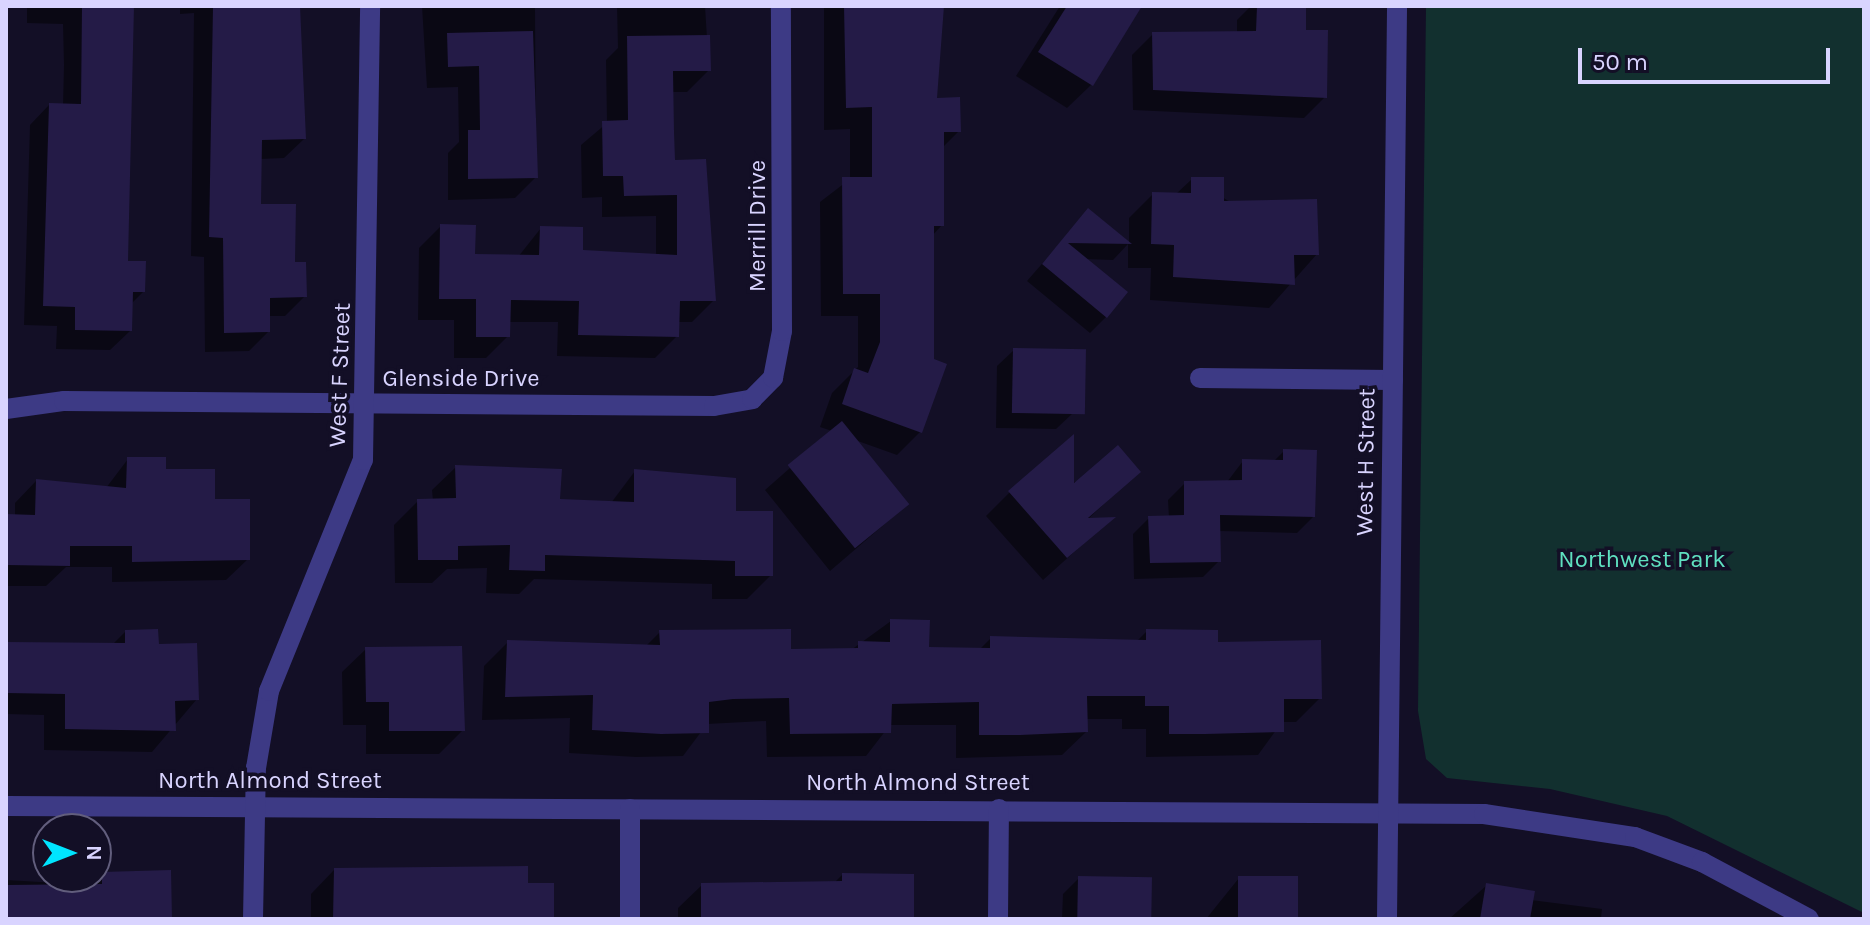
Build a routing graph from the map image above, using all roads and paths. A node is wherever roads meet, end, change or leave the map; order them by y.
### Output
1 (370, 6) edge
2 (781, 6) edge
3 (1397, 6) edge
4 (1200, 378) dead end
5 (1393, 380) junction
6 (369, 405) junction
7 (714, 406) joint
8 (6, 409) edge
9 (6, 806) edge
10 (255, 808) junction
11 (630, 809) junction
12 (999, 809) junction
13 (1387, 811) junction
14 (253, 919) edge
15 (630, 919) edge
16 (998, 919) edge
17 (1387, 919) edge
18 (1809, 919) edge

1 - 6 street, West F Street
2 - 7 street, Merrill Drive
3 - 5 street, West H Street
4 - 5 street
5 - 13 street, West H Street
6 - 7 street, Glenside Drive
6 - 8 street, Glenside Drive
6 - 10 street, West F Street
9 - 10 street, North Almond Street
10 - 11 street, North Almond Street
10 - 14 street, West F Street
11 - 12 street, North Almond Street
11 - 15 street
12 - 13 street, North Almond Street
12 - 16 street
13 - 17 street, West H Street
13 - 18 street, North Almond Street

